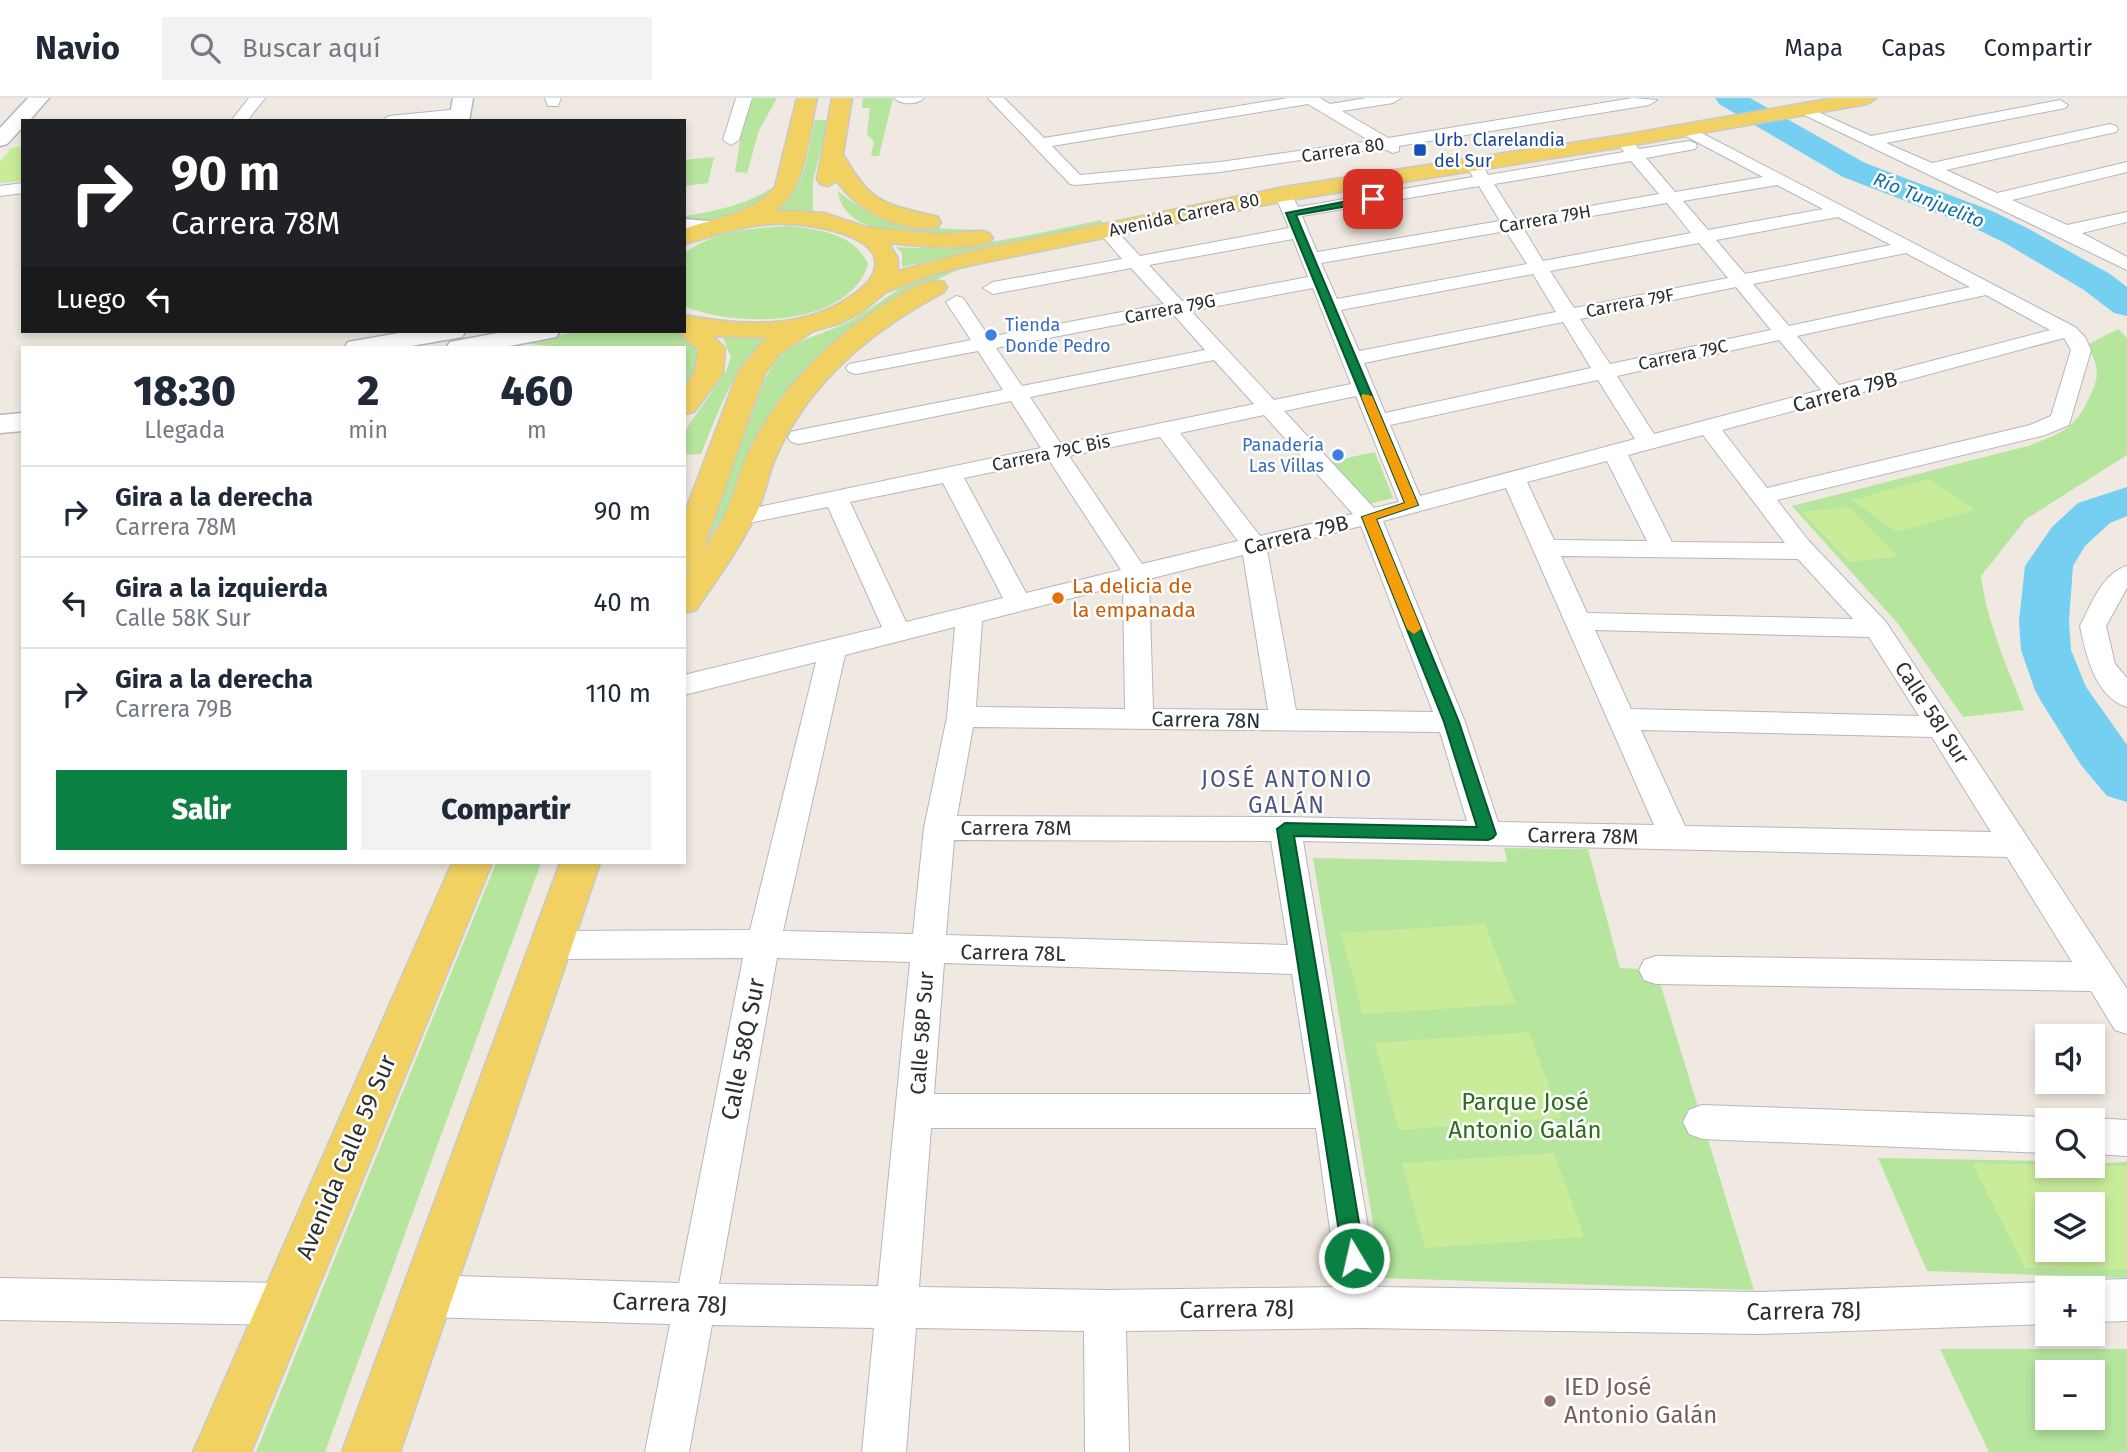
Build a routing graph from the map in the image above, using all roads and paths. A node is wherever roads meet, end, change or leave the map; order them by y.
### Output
1 (39, 98) edge
2 (257, 98) edge
3 (744, 98) edge
4 (807, 98) edge
5 (842, 98) edge
6 (996, 98) edge
7 (1310, 98) edge
8 (1393, 98) edge
9 (1867, 98) edge
10 (1770, 99) edge
11 (1651, 101) edge
12 (2059, 104) edge
13 (1327, 108) junction
14 (461, 111) edge
15 (1797, 111) junction
16 (241, 119) edge
17 (403, 119) edge
18 (2090, 120) dead end
19 (2110, 129) junction
20 (1688, 138) junction
21 (2127, 138) edge
22 (0, 139) edge
23 (731, 140) dead end
24 (1869, 141) junction
25 (1042, 144) junction
26 (1386, 144) junction
27 (1629, 148) junction
28 (832, 154) junction
29 (1407, 156) junction
30 (794, 158) junction
31 (2127, 167) edge
32 (1929, 169) junction
33 (1478, 172) junction
34 (1780, 179) junction
35 (21, 188) edge
36 (0, 191) edge
37 (1671, 198) junction
38 (1995, 199) junction
39 (1840, 211) junction
40 (686, 212) edge
41 (1291, 213) junction
42 (2126, 218) edge
43 (739, 221) junction
44 (1511, 225) junction
45 (686, 226) edge
46 (713, 227) junction
47 (1034, 227) junction
48 (855, 231) junction
49 (1107, 231) junction
50 (2065, 232) junction
51 (686, 236) edge
52 (1079, 237) junction
53 (1703, 237) junction
54 (1908, 247) junction
55 (1310, 259) junction
56 (1136, 262) junction
57 (2127, 264) edge
58 (1538, 267) junction
59 (1319, 281) junction
60 (1740, 281) junction
61 (877, 287) junction
62 (993, 288) dead end
63 (1988, 289) junction
64 (956, 302) dead end
65 (1329, 306) junction
66 (1178, 308) junction
67 (1568, 316) junction
68 (809, 323) junction
69 (686, 324) edge
70 (686, 326) edge
71 (2067, 331) junction
72 (442, 333) edge
73 (537, 333) edge
74 (1784, 333) junction
75 (984, 344) junction
76 (368, 346) edge
77 (469, 346) edge
78 (1219, 354) junction
79 (1352, 359) junction
80 (856, 368) dead end
81 (1604, 372) junction
82 (1363, 388) junction
83 (1017, 394) junction
84 (1835, 394) junction
85 (21, 398) edge
86 (0, 399) edge
87 (686, 403) edge
88 (1269, 408) junction
89 (1377, 421) junction
90 (21, 422) edge
91 (0, 424) edge
92 (1709, 428) junction
93 (1166, 429) junction
94 (799, 437) dead end
95 (1649, 444) junction
96 (1056, 452) junction
97 (1615, 453) junction
98 (950, 474) junction
99 (1514, 479) junction
100 (1760, 497) junction
101 (836, 498) junction
102 (1412, 505) junction
103 (1369, 517) junction
104 (739, 518) junction
105 (1254, 545) junction
106 (1544, 548) junction
107 (1663, 549) junction
108 (1805, 551) junction
109 (686, 554) edge
110 (1136, 574) junction
111 (2123, 581) edge
112 (686, 599) edge
113 (1019, 603) junction
114 (969, 615) junction
115 (1577, 621) junction
116 (1877, 628) junction
117 (898, 633) junction
118 (833, 649) junction
119 (2115, 668) edge
120 (686, 685) edge
121 (2127, 697) edge
122 (961, 717) junction
123 (1139, 719) junction
124 (1621, 719) junction
125 (1284, 720) junction
126 (1451, 722) junction
127 (1941, 727) junction
128 (939, 828) junction
129 (1285, 829) junction
130 (1488, 834) junction
131 (1675, 838) junction
132 (2016, 845) junction
133 (472, 864) edge
134 (580, 864) edge
135 (763, 944) junction
136 (552, 945) junction
137 (928, 951) junction
138 (1306, 960) junction
139 (1656, 970) dead end
140 (2100, 977) junction
141 (2127, 1019) edge
142 (916, 1111) junction
143 (1332, 1111) junction
144 (1702, 1122) dead end
145 (2035, 1135) edge
146 (2105, 1137) edge
147 (2127, 1138) edge
148 (426, 1296) junction
149 (0, 1299) edge
150 (2127, 1300) edge
151 (2105, 1301) edge
152 (2035, 1303) edge
153 (284, 1304) junction
154 (695, 1304) junction
155 (1361, 1307) junction
156 (896, 1308) junction
157 (1105, 1311) junction
158 (222, 1452) edge
159 (371, 1452) edge
160 (667, 1452) edge
161 (884, 1452) edge
162 (1107, 1452) edge

1 - 22 main road
2 - 16 street
3 - 23 street
4 - 30 main road
5 - 28 main road
6 - 25 street
7 - 13 street
7 - 25 street
8 - 13 street
9 - 15 main road, Avenida Carrera 80
10 - 29 main road, Avenida Carrera 80
11 - 26 street, Carrera 80
12 - 24 street
13 - 26 street
14 - 17 street
15 - 20 main road, Avenida Carrera 80
15 - 24 street
18 - 19 street
19 - 21 street
19 - 32 street
20 - 27 main road, Avenida Carrera 80
20 - 34 street
24 - 32 street
25 - 26 street, Carrera 80
26 - 29 street
27 - 33 main road, Avenida Carrera 80
27 - 37 street
28 - 47 main road
28 - 48 main road
29 - 47 main road, Avenida Carrera 80
30 - 40 main road
30 - 43 main road
31 - 38 street
32 - 38 street
33 - 41 main road, Avenida Carrera 80
33 - 44 street
34 - 37 street, Carrera 79H
34 - 39 street
35 - 36 street
37 - 44 street, Carrera 79H
37 - 53 street
38 - 50 street
39 - 53 street
39 - 54 street
41 - 49 main road, Avenida Carrera 80
41 - 55 street
41 - 56 street
42 - 50 street
43 - 46 main road
43 - 48 main road, Avenida Carrera 80
44 - 55 street, Carrera 79H
44 - 58 street
45 - 46 main road
46 - 51 main road
47 - 48 main road, Avenida Carrera 80
48 - 61 main road
49 - 52 main road, Avenida Carrera 80
49 - 56 street
50 - 57 street
52 - 61 main road, Avenida Carrera 80
52 - 104 main road
53 - 58 street
53 - 60 street
54 - 60 street, Carrera 79F
54 - 63 street
55 - 59 street
56 - 62 street
56 - 66 street
58 - 65 street
58 - 67 street
59 - 65 street
59 - 66 street, Carrera 79G
60 - 67 street, Carrera 79F
60 - 74 street
61 - 68 main road, Avenida Carrera 80
63 - 71 street
63 - 74 street, Carrera 79C
64 - 75 street
65 - 79 street
66 - 75 street, Carrera 79G
66 - 78 street
67 - 79 street, Carrera 79F
67 - 81 street
68 - 69 main road
68 - 109 main road
70 - 87 main road
71 - 84 street, Carrera 79B
71 - 100 street
72 - 76 main road
73 - 77 main road
74 - 81 street, Carrera 79C
74 - 84 street
75 - 80 street, Carrera 79G
75 - 83 street
78 - 83 street
78 - 88 street
79 - 82 street
81 - 89 street, Carrera 79C
81 - 95 street
82 - 88 street, Carrera 79C Bis
82 - 89 street
83 - 94 street
83 - 96 street
84 - 92 street, Carrera 79B
85 - 86 main road
88 - 93 street, Carrera 79C Bis
88 - 103 street
89 - 102 street
90 - 91 main road
92 - 95 street, Carrera 79B
92 - 100 street, Calle 58I Sur
93 - 96 street, Carrera 79C Bis
93 - 105 street
95 - 97 street, Carrera 79B
96 - 98 street, Carrera 79C Bis
96 - 110 street
97 - 99 street, Carrera 79B
97 - 107 street
98 - 101 street, Carrera 79C Bis
98 - 113 street
99 - 102 street, Carrera 79B
99 - 106 street
100 - 108 street, Calle 58I Sur
101 - 104 street, Carrera 79C Bis
101 - 117 street
102 - 103 street, Carrera 79B
103 - 105 street, Carrera 79B
103 - 126 street
104 - 112 main road
105 - 110 street, Carrera 79B
105 - 125 street
106 - 107 street
106 - 115 street
107 - 108 street
108 - 116 street, Calle 58I Sur
110 - 113 street, Carrera 79B
110 - 123 street
111 - 119 street
113 - 114 street, Carrera 79B
114 - 117 street, Carrera 79B
114 - 122 street, Calle 58P Sur
115 - 116 street
115 - 124 street
116 - 127 street, Calle 58I Sur
117 - 118 street, Carrera 79B
118 - 120 street, Carrera 79B
118 - 135 street, Calle 58Q Sur
119 - 121 street
122 - 123 street, Carrera 78N
122 - 128 street, Calle 58P Sur
123 - 125 street, Carrera 78N
124 - 127 street
124 - 131 street
125 - 126 street, Carrera 78N
126 - 130 street
127 - 132 street, Calle 58I Sur
128 - 129 street, Carrera 78M
128 - 137 street, Calle 58P Sur
129 - 130 street, Carrera 78M
129 - 138 street
130 - 131 street, Carrera 78M
131 - 132 street, Carrera 78M
132 - 140 street, Calle 58I Sur
133 - 153 main road, Avenida Calle 59 Sur
134 - 136 main road
135 - 136 street, Carrera 78L
135 - 137 street, Carrera 78L
135 - 154 street, Calle 58Q Sur
136 - 148 main road
137 - 138 street, Carrera 78L
137 - 142 street, Calle 58P Sur
138 - 143 street
139 - 140 street
140 - 141 street, Calle 58I Sur
142 - 143 street
142 - 156 street, Calle 58P Sur
143 - 155 street
144 - 145 street
146 - 147 street
148 - 154 street, Carrera 78J
148 - 159 main road
149 - 153 street
150 - 151 street
152 - 155 street, Carrera 78J
153 - 158 main road, Avenida Calle 59 Sur
154 - 156 street, Carrera 78J
154 - 160 street, Calle 58Q Sur
155 - 157 street, Carrera 78J
156 - 157 street, Carrera 78J
156 - 161 street, Calle 58P Sur
157 - 162 street

